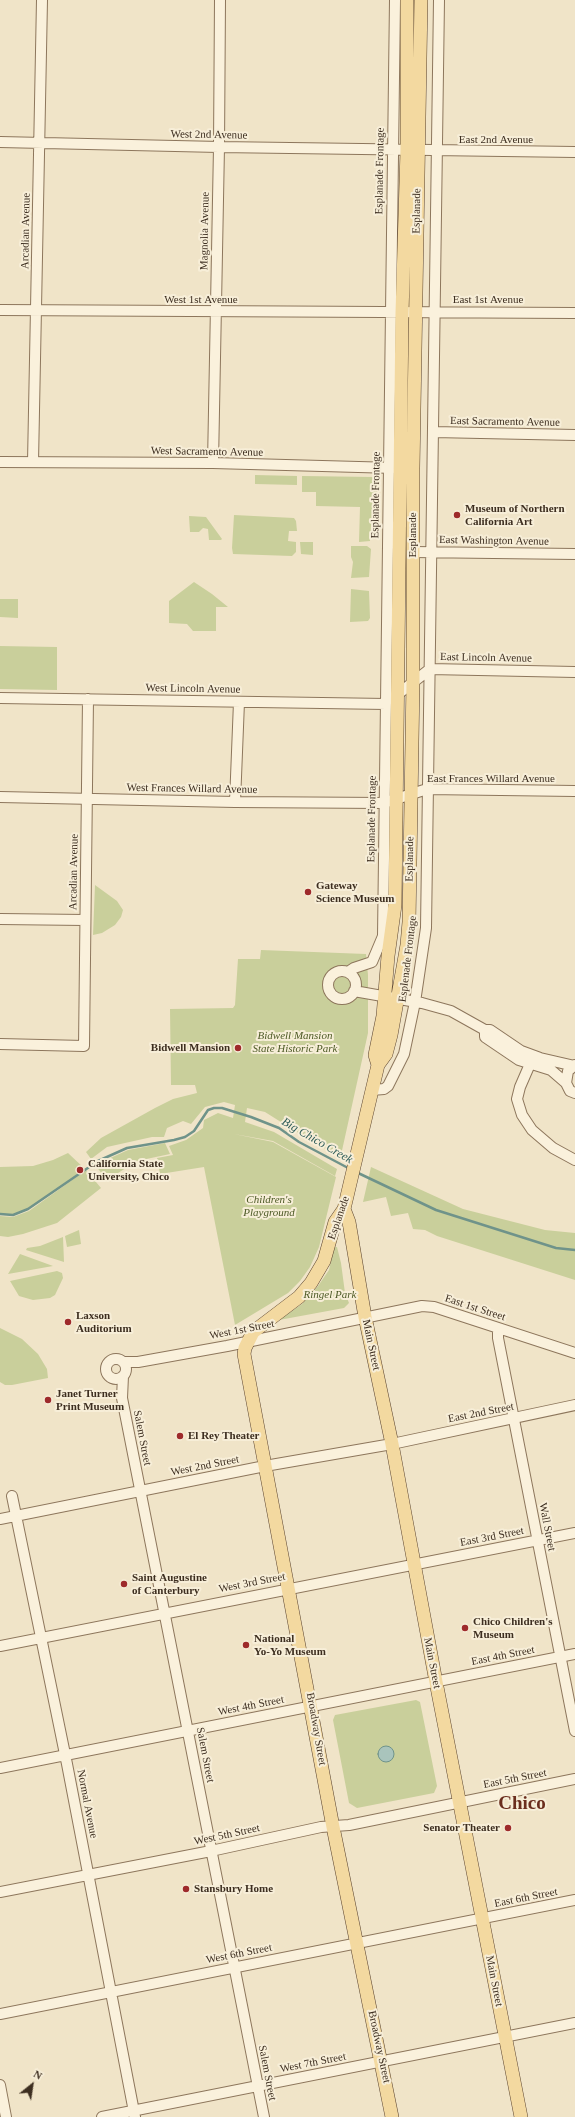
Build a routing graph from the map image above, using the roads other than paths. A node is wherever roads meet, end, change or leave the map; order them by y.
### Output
1 (42, 0) edge
2 (220, 0) edge
3 (395, 0) edge
4 (407, 0) edge
5 (421, 0) edge
6 (439, 0) edge
7 (0, 142) edge
8 (39, 142) junction
9 (219, 148) junction
10 (392, 150) junction
11 (412, 150) junction
12 (437, 151) junction
13 (575, 152) edge
14 (0, 310) edge
15 (36, 310) junction
16 (216, 312) junction
17 (416, 312) junction
18 (435, 312) junction
19 (396, 313) junction
20 (575, 313) edge
21 (434, 432) junction
22 (575, 435) edge
23 (0, 462) edge
24 (33, 462) junction
25 (213, 463) junction
26 (400, 468) junction
27 (413, 552) junction
28 (431, 552) junction
29 (575, 554) edge
30 (430, 669) junction
31 (575, 672) edge
32 (413, 682) junction
33 (398, 694) junction
34 (0, 698) edge
35 (88, 699) junction
36 (239, 702) junction
37 (386, 704) junction
38 (427, 789) junction
39 (575, 791) edge
40 (411, 794) junction
41 (0, 797) edge
42 (87, 798) junction
43 (390, 801) junction
44 (235, 802) junction
45 (0, 919) edge
46 (85, 920) junction
47 (348, 972) junction
48 (354, 991) junction
49 (385, 997) junction
50 (398, 999) junction
51 (415, 1002) junction
52 (485, 1030) junction
53 (0, 1044) edge
54 (530, 1064) junction
55 (378, 1065) junction
56 (575, 1065) edge
57 (566, 1083) junction
58 (372, 1090) junction
59 (575, 1093) edge
60 (575, 1160) edge
61 (344, 1209) junction
62 (365, 1317) junction
63 (498, 1328) junction
64 (248, 1341) junction
65 (575, 1353) edge
66 (124, 1362) junction
67 (118, 1378) junction
68 (575, 1405) edge
69 (514, 1418) junction
70 (392, 1444) junction
71 (265, 1466) junction
72 (140, 1490) junction
73 (12, 1496) dead end
74 (15, 1515) junction
75 (0, 1518) edge
76 (575, 1533) edge
77 (537, 1540) junction
78 (414, 1566) junction
79 (288, 1588) junction
80 (164, 1612) junction
81 (42, 1638) junction
82 (0, 1646) edge
83 (575, 1654) edge
84 (561, 1657) junction
85 (436, 1682) junction
86 (312, 1707) junction
87 (188, 1731) junction
88 (575, 1731) edge
89 (65, 1756) junction
90 (0, 1768) edge
91 (575, 1779) edge
92 (459, 1802) junction
93 (333, 1826) junction
94 (211, 1851) junction
95 (88, 1875) junction
96 (0, 1892) edge
97 (575, 1900) edge
98 (482, 1918) junction
99 (358, 1944) junction
100 (234, 1967) junction
101 (111, 1993) junction
102 (0, 2014) edge
103 (575, 2024) edge
104 (505, 2037) junction
105 (382, 2062) junction
106 (0, 2085) edge
107 (258, 2086) junction
108 (134, 2114) edge
109 (6, 2117) edge
110 (102, 2117) edge
111 (264, 2117) edge
112 (392, 2117) edge
113 (521, 2117) edge

1 - 8 street, Arcadian Avenue
2 - 9 street, Magnolia Avenue
3 - 10 street, Esplanade Frontage
4 - 11 main road, Esplanade
5 - 11 main road, Esplanade
6 - 12 street
7 - 8 street, West 2nd Avenue
8 - 9 street, West 2nd Avenue
8 - 15 street, Arcadian Avenue
9 - 10 street, West 2nd Avenue
9 - 16 street, Magnolia Avenue
10 - 11 street, West 2nd Avenue
10 - 19 street, Esplanade Frontage
11 - 12 street, East 2nd Avenue
11 - 17 main road, Esplanade
11 - 19 main road, Esplanade
12 - 13 street, East 2nd Avenue
12 - 18 street
14 - 15 street, West 1st Avenue
15 - 16 street, West 1st Avenue
15 - 24 street, Arcadian Avenue
16 - 19 street, West 1st Avenue
16 - 25 street, Magnolia Avenue
17 - 18 street, East 1st Avenue
17 - 19 street, East 1st Avenue
17 - 26 main road, Esplanade
18 - 20 street, East 1st Avenue
18 - 21 street
19 - 26 main road, Esplanade
21 - 22 street, East Sacramento Avenue
21 - 28 street
23 - 24 street, West Sacramento Avenue
24 - 25 street, West Sacramento Avenue
25 - 26 street, West Sacramento Avenue
26 - 27 main road, Esplanade
26 - 33 main road, Esplanade
26 - 37 street, Esplanade Frontage
27 - 28 street, East Washington Avenue
27 - 32 main road, Esplanade
28 - 29 street, East Washington Avenue
28 - 30 street
30 - 31 street, East Lincoln Avenue
30 - 32 street, East Lincoln Avenue
30 - 38 street
32 - 33 street, East Lincoln Avenue
32 - 40 main road, Esplanade
33 - 37 street, East Lincoln Avenue
33 - 43 main road, Esplanade
34 - 35 street, West Lincoln Avenue
35 - 36 street, West Lincoln Avenue
35 - 42 street, Arcadian Avenue
36 - 37 street, West Lincoln Avenue
36 - 44 street
37 - 43 street, Esplanade Frontage
38 - 39 street, East Frances Willard Avenue
38 - 40 street, East Frances Willard Avenue
38 - 51 street, Esplenade Frontage
40 - 43 street, East Frances Willard Avenue
40 - 50 main road, Esplanade
41 - 42 street, West Frances Willard Avenue
42 - 44 street, West Frances Willard Avenue
42 - 46 street, Arcadian Avenue
43 - 44 street, West Frances Willard Avenue
43 - 47 street, Esplanade Frontage
43 - 49 main road, Esplanade
45 - 46 street
46 - 53 street, Arcadian Avenue
47 - 48 street
47 - 48 street
48 - 49 street
49 - 50 street
49 - 55 main road, Esplanade
50 - 51 street
50 - 55 main road, Esplanade
51 - 52 street
51 - 58 street, Esplenade Frontage
52 - 54 street
52 - 56 street
54 - 57 street
54 - 60 street
55 - 58 main road, Esplanade
56 - 57 street
57 - 59 street
58 - 61 main road, Esplanade
61 - 62 main road, Main Street
61 - 64 main road, Esplanade
62 - 63 street, East 1st Street
62 - 64 street, West 1st Street
62 - 70 main road, Main Street
63 - 65 street, East 1st Street
63 - 69 street, Wall Street
64 - 66 street, West 1st Street
64 - 71 main road, Broadway Street
66 - 67 street
66 - 67 street
67 - 72 street, Salem Street
68 - 69 street, East 2nd Street
69 - 70 street, East 2nd Street
69 - 77 street, Wall Street
70 - 71 street, West 2nd Street
70 - 78 main road, Main Street
71 - 72 street, West 2nd Street
71 - 79 main road, Broadway Street
72 - 74 street, West 2nd Street
72 - 80 street, Salem Street
73 - 74 street, Normal Avenue
74 - 75 street, West 2nd Street
74 - 81 street, Normal Avenue
76 - 77 street, East 3rd Street
77 - 78 street, East 3rd Street
77 - 84 street, Wall Street
78 - 79 street, West 3rd Street
78 - 85 main road, Main Street
79 - 80 street, West 3rd Street
79 - 86 main road, Broadway Street
80 - 81 street, West 3rd Street
80 - 87 street, Salem Street
81 - 82 street, West 3rd Street
81 - 89 street, Normal Avenue
83 - 84 street, East 4th Street
84 - 85 street, East 4th Street
84 - 88 street, Wall Street
85 - 86 street, West 4th Street
85 - 92 main road, Main Street
86 - 87 street, West 4th Street
86 - 93 main road, Broadway Street
87 - 89 street, West 4th Street
87 - 94 street, Salem Street
89 - 90 street, West 4th Street
89 - 95 street, Normal Avenue
91 - 92 street, East 5th Street
92 - 93 street, West 5th Street
92 - 98 main road, Main Street
93 - 94 street, West 5th Street
93 - 99 main road, Broadway Street
94 - 95 street, West 5th Street
94 - 100 street, Salem Street
95 - 96 street, West 5th Street
95 - 101 street, Normal Avenue
97 - 98 street, East 6th Street
98 - 99 street, West 6th Street
98 - 104 main road, Main Street
99 - 100 street, West 6th Street
99 - 105 main road, Broadway Street
100 - 101 street, West 6th Street
100 - 107 street, Salem Street
101 - 102 street, West 6th Street
101 - 108 street, Normal Avenue
103 - 104 street, West 7th Street
104 - 105 street, West 7th Street
104 - 113 main road, Main Street
105 - 107 street, West 7th Street
105 - 112 main road, Broadway Street
106 - 109 street
107 - 108 street, West 7th Street
107 - 111 street, Salem Street
108 - 110 street, West 7th Street

